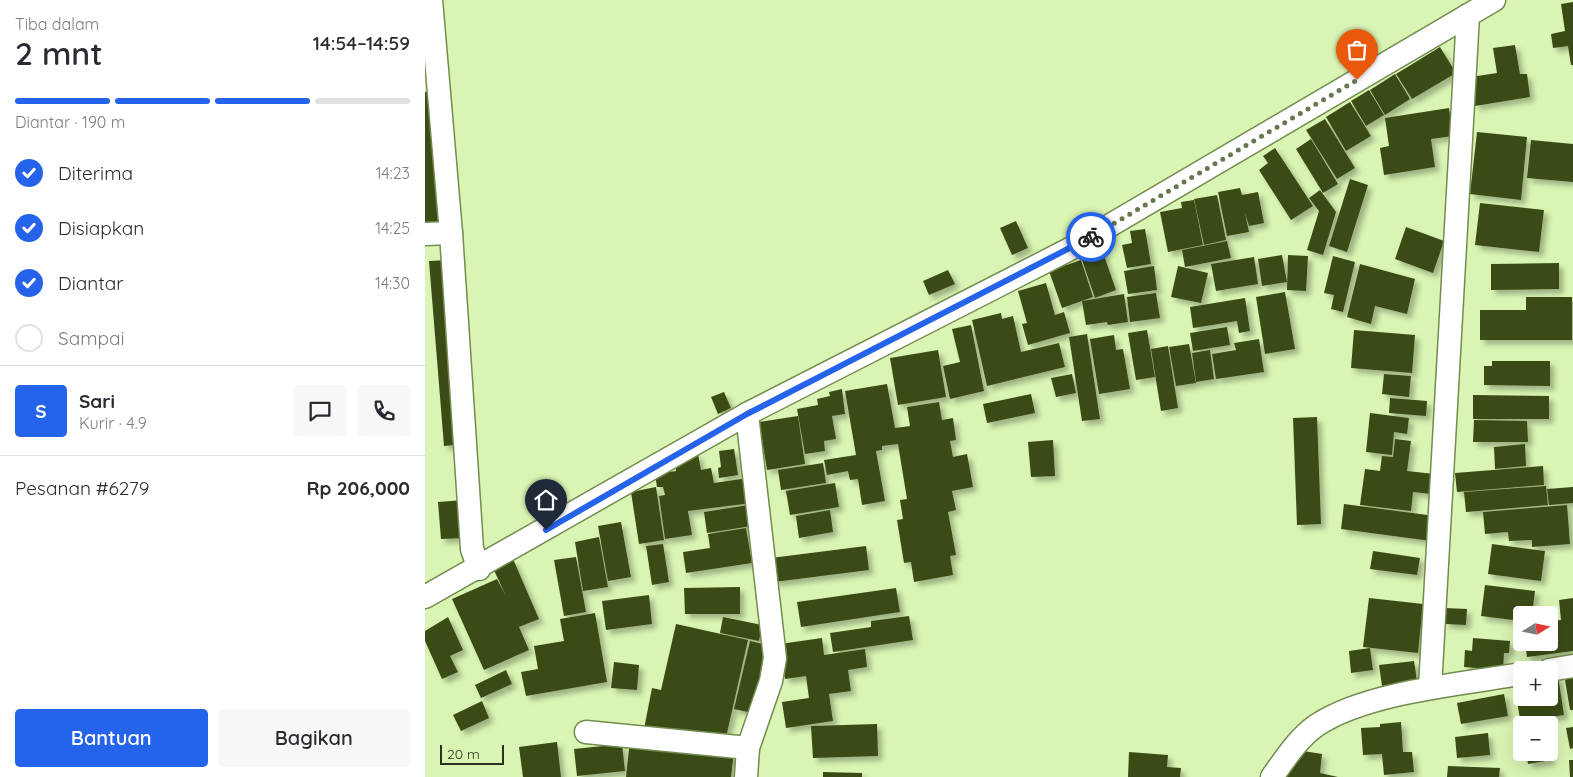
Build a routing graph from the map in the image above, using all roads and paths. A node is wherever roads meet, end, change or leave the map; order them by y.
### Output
1 (431, 0) edge
2 (1493, 0) edge
3 (1461, 12) edge
4 (451, 233) junction
5 (425, 234) edge
6 (747, 414) junction
7 (479, 569) junction
8 (425, 598) edge
9 (1573, 666) edge
10 (1558, 668) edge
11 (1513, 675) edge
12 (1430, 688) junction
13 (586, 732) dead end
14 (748, 748) junction
15 (747, 777) edge
16 (1272, 777) edge

1 - 4 street
2 - 3 street
3 - 6 street
3 - 12 street
4 - 5 street
4 - 7 street
6 - 7 street
6 - 14 street
7 - 8 street
9 - 10 street
11 - 12 street
12 - 16 street
13 - 14 street
14 - 15 street

